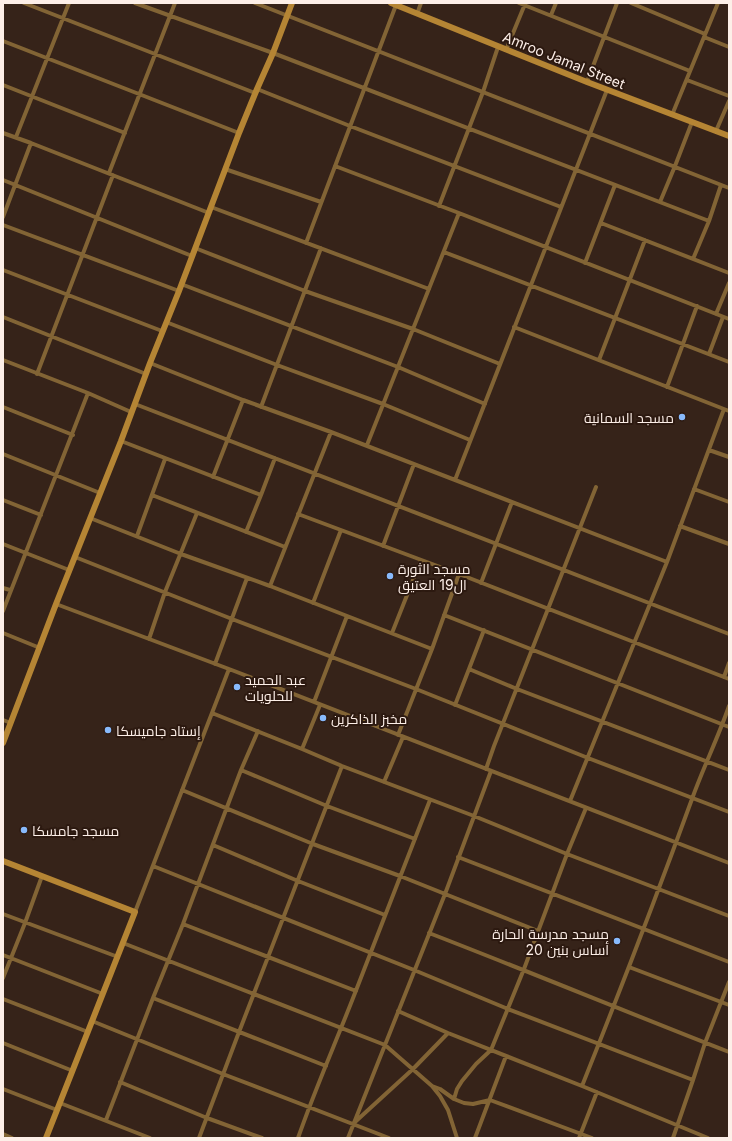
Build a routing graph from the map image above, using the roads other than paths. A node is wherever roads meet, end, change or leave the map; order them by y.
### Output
1 (24, 3) edge
2 (69, 3) edge
3 (134, 3) edge
4 (175, 3) edge
5 (255, 3) edge
6 (292, 3) edge
7 (421, 3) edge
8 (519, 3) edge
9 (556, 3) edge
10 (617, 3) edge
11 (631, 3) edge
12 (718, 3) edge
13 (393, 4) edge
14 (525, 4) edge
15 (417, 14) junction
16 (551, 15) junction
17 (170, 16) junction
18 (287, 16) junction
19 (63, 18) junction
20 (705, 35) junction
21 (604, 38) junction
22 (3, 41) edge
23 (498, 47) junction
24 (729, 47) edge
25 (506, 50) junction
26 (379, 51) junction
27 (273, 53) junction
28 (156, 54) junction
29 (47, 58) junction
30 (690, 71) junction
31 (687, 80) junction
32 (587, 82) junction
33 (3, 85) edge
34 (364, 88) junction
35 (607, 90) junction
36 (256, 91) junction
37 (483, 92) junction
38 (140, 94) junction
39 (32, 96) junction
40 (729, 96) edge
41 (729, 101) edge
42 (672, 115) junction
43 (692, 122) junction
44 (350, 126) junction
45 (469, 129) junction
46 (716, 131) junction
47 (3, 133) edge
48 (125, 133) junction
49 (239, 133) junction
50 (590, 133) junction
51 (729, 136) edge
52 (16, 137) junction
53 (31, 142) junction
54 (335, 166) junction
55 (455, 166) junction
56 (675, 166) junction
57 (225, 169) junction
58 (576, 170) junction
59 (111, 174) junction
60 (3, 180) edge
61 (15, 185) junction
62 (615, 185) junction
63 (721, 185) junction
64 (729, 188) edge
65 (321, 202) junction
66 (660, 202) junction
67 (440, 206) junction
68 (561, 207) junction
69 (210, 210) junction
70 (459, 213) junction
71 (3, 217) edge
72 (97, 218) junction
73 (709, 221) junction
74 (601, 223) junction
75 (3, 225) edge
76 (645, 240) junction
77 (306, 243) junction
78 (545, 247) junction
79 (195, 248) junction
80 (321, 248) junction
81 (444, 252) junction
82 (82, 256) junction
83 (192, 256) junction
84 (693, 259) junction
85 (585, 263) junction
86 (3, 270) edge
87 (729, 273) edge
88 (630, 280) junction
89 (729, 283) edge
90 (181, 284) junction
91 (531, 285) junction
92 (429, 289) junction
93 (179, 291) junction
94 (305, 291) junction
95 (68, 295) junction
96 (697, 306) junction
97 (716, 314) junction
98 (723, 316) junction
99 (3, 317) edge
100 (614, 319) junction
101 (729, 319) edge
102 (166, 322) junction
103 (291, 326) junction
104 (514, 327) junction
105 (413, 330) junction
106 (162, 331) junction
107 (52, 336) junction
108 (682, 344) junction
109 (709, 354) junction
110 (3, 360) edge
111 (599, 360) junction
112 (729, 362) edge
113 (150, 363) junction
114 (500, 364) junction
115 (277, 365) junction
116 (398, 368) junction
117 (37, 374) junction
118 (146, 374) junction
119 (666, 387) junction
120 (88, 393) junction
121 (243, 400) junction
122 (135, 404) junction
123 (383, 404) junction
124 (485, 404) junction
125 (3, 407) edge
126 (261, 407) junction
127 (727, 410) edge
128 (131, 412) junction
129 (331, 432) junction
130 (73, 435) junction
131 (228, 440) junction
132 (470, 440) junction
133 (120, 441) junction
134 (367, 445) junction
135 (709, 450) junction
136 (3, 454) edge
137 (729, 457) edge
138 (275, 458) junction
139 (165, 459) junction
140 (414, 464) junction
141 (314, 473) junction
142 (57, 475) junction
143 (213, 477) junction
144 (455, 480) junction
145 (596, 487) dead end
146 (694, 489) junction
147 (100, 493) junction
148 (152, 495) junction
149 (261, 495) junction
150 (3, 500) edge
151 (512, 502) junction
152 (729, 502) edge
153 (398, 506) junction
154 (197, 513) junction
155 (298, 514) junction
156 (41, 515) junction
157 (90, 518) junction
158 (680, 526) junction
159 (580, 528) junction
160 (341, 530) junction
161 (246, 532) junction
162 (137, 536) junction
163 (3, 544) edge
164 (496, 544) junction
165 (729, 544) edge
166 (383, 546) junction
167 (285, 547) junction
168 (26, 554) junction
169 (181, 554) junction
170 (75, 557) junction
171 (421, 560) junction
172 (667, 562) junction
173 (69, 570) junction
174 (564, 570) junction
175 (459, 574) junction
176 (247, 578) junction
177 (482, 583) junction
178 (270, 586) junction
179 (3, 588) edge
180 (10, 590) junction
181 (165, 592) junction
182 (313, 603) junction
183 (650, 603) junction
184 (56, 604) junction
185 (548, 609) junction
186 (3, 611) edge
187 (444, 615) junction
188 (347, 616) junction
189 (232, 619) junction
190 (484, 630) junction
191 (3, 633) edge
192 (392, 633) junction
193 (729, 634) edge
194 (149, 639) junction
195 (635, 642) junction
196 (40, 648) junction
197 (432, 649) junction
198 (532, 649) junction
199 (331, 657) junction
200 (215, 664) junction
201 (729, 664) edge
202 (229, 669) junction
203 (469, 669) junction
204 (727, 678) edge
205 (618, 683) junction
206 (517, 689) junction
207 (416, 690) junction
208 (314, 702) junction
209 (320, 705) junction
210 (455, 706) junction
211 (729, 706) edge
212 (212, 713) junction
213 (3, 720) edge
214 (602, 721) junction
215 (11, 723) junction
216 (503, 724) junction
217 (723, 724) junction
218 (729, 727) edge
219 (258, 731) junction
220 (398, 735) junction
221 (403, 737) junction
222 (3, 744) edge
223 (302, 748) junction
224 (588, 758) junction
225 (707, 762) junction
226 (342, 766) junction
227 (486, 769) junction
228 (241, 770) junction
229 (729, 770) edge
230 (491, 771) junction
231 (384, 782) junction
232 (182, 790) junction
233 (692, 798) junction
234 (430, 800) junction
235 (570, 801) junction
236 (326, 806) junction
237 (226, 808) junction
238 (586, 808) junction
239 (729, 812) edge
240 (474, 816) junction
241 (415, 839) junction
242 (677, 842) junction
243 (313, 844) junction
244 (213, 845) junction
245 (567, 854) junction
246 (458, 857) junction
247 (3, 861) edge
248 (729, 863) edge
249 (153, 866) junction
250 (42, 876) junction
251 (400, 876) junction
252 (298, 881) junction
253 (198, 884) junction
254 (658, 889) junction
255 (553, 893) junction
256 (445, 894) junction
257 (135, 912) junction
258 (3, 914) edge
259 (385, 914) junction
260 (729, 916) edge
261 (283, 918) junction
262 (25, 923) junction
263 (183, 924) junction
264 (644, 928) junction
265 (538, 931) junction
266 (429, 933) junction
267 (123, 943) junction
268 (370, 953) junction
269 (3, 955) edge
270 (268, 956) junction
271 (118, 957) junction
272 (11, 958) junction
273 (168, 961) junction
274 (729, 962) edge
275 (629, 967) junction
276 (524, 969) junction
277 (414, 970) junction
278 (3, 978) edge
279 (729, 982) edge
280 (356, 991) junction
281 (103, 994) junction
282 (253, 995) junction
283 (153, 998) junction
284 (3, 999) edge
285 (721, 1002) junction
286 (729, 1005) edge
287 (613, 1006) junction
288 (508, 1009) junction
289 (398, 1010) junction
290 (92, 1021) junction
291 (341, 1029) junction
292 (88, 1032) junction
293 (239, 1032) junction
294 (448, 1033) junction
295 (137, 1039) junction
296 (3, 1043) edge
297 (706, 1043) junction
298 (599, 1044) junction
299 (385, 1045) junction
300 (491, 1050) junction
301 (729, 1052) edge
302 (506, 1056) junction
303 (326, 1066) junction
304 (413, 1069) junction
305 (73, 1071) junction
306 (223, 1074) junction
307 (693, 1080) junction
308 (120, 1082) junction
309 (432, 1086) junction
310 (582, 1086) junction
311 (3, 1089) edge
312 (597, 1092) junction
313 (454, 1099) junction
314 (490, 1100) junction
315 (60, 1103) junction
316 (309, 1107) junction
317 (57, 1110) junction
318 (207, 1118) junction
319 (106, 1120) junction
320 (354, 1124) junction
321 (678, 1125) junction
322 (3, 1134) edge
323 (580, 1136) edge
324 (12, 1138) edge
325 (46, 1138) edge
326 (150, 1138) edge
327 (199, 1138) edge
328 (262, 1138) edge
329 (298, 1138) edge
330 (348, 1138) edge
331 (389, 1138) edge
332 (457, 1138) edge
333 (475, 1138) edge
334 (592, 1138) edge
335 (673, 1138) edge
336 (708, 1138) edge

1 - 19 street
2 - 19 street
3 - 17 street
4 - 17 street
5 - 18 street
6 - 18 street
7 - 15 street
8 - 14 street
9 - 16 street
10 - 21 street
11 - 20 street
12 - 20 street
13 - 15 street, Amroo Jamal Street
13 - 26 street
14 - 16 street
14 - 25 street
15 - 23 street, Amroo Jamal Street
16 - 21 street
17 - 27 street
17 - 28 street
18 - 26 street
18 - 27 street
19 - 28 street
19 - 29 street
20 - 24 street
20 - 30 street
21 - 30 street
21 - 32 street
22 - 29 street
23 - 25 street, Amroo Jamal Street
23 - 37 street
25 - 32 street, Amroo Jamal Street
26 - 34 street
26 - 37 street
27 - 34 street
27 - 36 street
28 - 36 street
28 - 38 street
29 - 38 street
29 - 39 street
30 - 31 street
31 - 40 street
31 - 42 street
32 - 35 street, Amroo Jamal Street
33 - 39 street
34 - 44 street
34 - 45 street
35 - 42 street, Amroo Jamal Street
35 - 50 street
36 - 44 street
36 - 49 street
37 - 45 street
37 - 50 street
38 - 48 street
38 - 49 street
39 - 48 street
39 - 52 street
41 - 46 street
42 - 43 street, Amroo Jamal Street
43 - 46 street, Amroo Jamal Street
43 - 56 street
44 - 54 street
44 - 55 street
45 - 55 street
45 - 58 street
46 - 51 street, Amroo Jamal Street
47 - 52 street
48 - 59 street
49 - 57 street
50 - 56 street
50 - 58 street
52 - 53 street
53 - 59 street
53 - 61 street
54 - 65 street
54 - 67 street
55 - 67 street
55 - 68 street
56 - 63 street
56 - 66 street
57 - 65 street
57 - 69 street
58 - 62 street
58 - 68 street
59 - 69 street
59 - 72 street
60 - 61 street
61 - 71 street
61 - 72 street
62 - 66 street
62 - 74 street
63 - 64 street
63 - 73 street
65 - 77 street
66 - 73 street
67 - 70 street
68 - 78 street
69 - 77 street
69 - 79 street
70 - 78 street
70 - 81 street
72 - 82 street
72 - 83 street
73 - 84 street
74 - 76 street
74 - 85 street
75 - 82 street
76 - 84 street
76 - 88 street
77 - 80 street
78 - 85 street
78 - 91 street
79 - 83 street
79 - 94 street
80 - 92 street
80 - 94 street
81 - 91 street
81 - 92 street
82 - 93 street
82 - 95 street
83 - 90 street
84 - 87 street
85 - 88 street
86 - 95 street
88 - 96 street
88 - 100 street
89 - 97 street
90 - 93 street
90 - 103 street
91 - 100 street
91 - 104 street
92 - 105 street
93 - 102 street
94 - 103 street
94 - 105 street
95 - 106 street
95 - 107 street
96 - 97 street
96 - 108 street
97 - 98 street
98 - 101 street
98 - 109 street
99 - 107 street
100 - 108 street
100 - 111 street
102 - 106 street
102 - 115 street
103 - 115 street
103 - 116 street
104 - 111 street
104 - 114 street
105 - 114 street
105 - 116 street
106 - 113 street
107 - 117 street
107 - 118 street
108 - 109 street
108 - 119 street
109 - 112 street
110 - 117 street
111 - 119 street
113 - 118 street
113 - 121 street
114 - 124 street
115 - 123 street
115 - 126 street
116 - 123 street
116 - 124 street
117 - 120 street
118 - 122 street
119 - 127 street
120 - 128 street
120 - 130 street
121 - 126 street
121 - 131 street
122 - 128 street
122 - 131 street
123 - 132 street
123 - 134 street
124 - 132 street
125 - 130 street
126 - 129 street
127 - 135 street
128 - 133 street
129 - 134 street
129 - 141 street
130 - 142 street
131 - 138 street
131 - 143 street
132 - 144 street
133 - 139 street
133 - 147 street
134 - 140 street
135 - 137 street
135 - 146 street
136 - 142 street
138 - 141 street
138 - 149 street
139 - 143 street
139 - 148 street
140 - 144 street
140 - 153 street
141 - 153 street
141 - 155 street
142 - 147 street
142 - 156 street
143 - 149 street
144 - 151 street
145 - 159 street
146 - 152 street
146 - 158 street
147 - 157 street
148 - 154 street
148 - 162 street
149 - 161 street
150 - 156 street
151 - 159 street
151 - 164 street
153 - 164 street
153 - 166 street
154 - 161 street
154 - 169 street
155 - 160 street
155 - 167 street
156 - 168 street
157 - 162 street
157 - 170 street
158 - 165 street
158 - 172 street
159 - 172 street
159 - 174 street
160 - 166 street
160 - 182 street
161 - 167 street
162 - 169 street
163 - 168 street
164 - 174 street
164 - 177 street
166 - 171 street
167 - 178 street
168 - 173 street
168 - 180 street
169 - 176 street
169 - 181 street
170 - 173 street
170 - 181 street
171 - 175 street
171 - 192 street
172 - 183 street
173 - 184 street
174 - 183 street
174 - 185 street
175 - 177 street
175 - 187 street
176 - 178 street
176 - 189 street
177 - 185 street
178 - 182 street
179 - 180 street
180 - 186 street
181 - 189 street
181 - 194 street
182 - 188 street
183 - 193 street
183 - 195 street
184 - 194 street
184 - 196 street
185 - 195 street
185 - 198 street
187 - 190 street
187 - 197 street
188 - 192 street
188 - 199 street
189 - 199 street
189 - 200 street
190 - 198 street
190 - 203 street
191 - 196 street
192 - 197 street
194 - 200 street
195 - 204 street
195 - 205 street
196 - 215 street
197 - 207 street
198 - 205 street
198 - 206 street
199 - 207 street
199 - 208 street
200 - 202 street
201 - 204 street
202 - 208 street
202 - 212 street
203 - 206 street
203 - 210 street
205 - 214 street
205 - 217 street
206 - 214 street
206 - 216 street
207 - 210 street
207 - 220 street
208 - 209 street
209 - 220 street
209 - 223 street
210 - 216 street
211 - 217 street
212 - 219 street
212 - 232 street
213 - 215 street
214 - 224 street
214 - 225 street
215 - 222 street
216 - 224 street
216 - 227 street
217 - 218 street
217 - 225 street
219 - 223 street
219 - 228 street
220 - 221 street
221 - 227 street
221 - 231 street
223 - 226 street
224 - 233 street
224 - 235 street
225 - 229 street
225 - 233 street
226 - 231 street
226 - 236 street
227 - 230 street
228 - 236 street
228 - 237 street
230 - 235 street
230 - 240 street
231 - 234 street
232 - 237 street
232 - 249 street
233 - 239 street
233 - 242 street
234 - 240 street
234 - 241 street
235 - 238 street
236 - 241 street
236 - 243 street
237 - 243 street
237 - 244 street
238 - 242 street
238 - 245 street
240 - 245 street
240 - 246 street
241 - 251 street
242 - 248 street
242 - 254 street
243 - 251 street
243 - 252 street
244 - 252 street
244 - 253 street
245 - 254 street
245 - 255 street
246 - 255 street
246 - 256 street
247 - 250 street
249 - 253 street
249 - 257 street
250 - 257 street
250 - 262 street
251 - 256 street
251 - 259 street
252 - 259 street
252 - 261 street
253 - 261 street
253 - 263 street
254 - 260 street
254 - 264 street
255 - 264 street
255 - 265 street
256 - 265 street
256 - 266 street
257 - 267 street
258 - 262 street
259 - 268 street
261 - 268 street
261 - 270 street
262 - 271 street
262 - 272 street
263 - 270 street
263 - 273 street
264 - 274 street
264 - 275 street
265 - 276 street
266 - 276 street
266 - 277 street
267 - 271 street
267 - 273 street
268 - 277 street
268 - 280 street
269 - 272 street
270 - 280 street
270 - 282 street
271 - 281 street
272 - 278 street
272 - 281 street
273 - 282 street
273 - 283 street
275 - 285 street
275 - 287 street
276 - 287 street
276 - 288 street
277 - 288 street
277 - 289 street
279 - 285 street
280 - 291 street
281 - 290 street
282 - 291 street
282 - 293 street
283 - 293 street
283 - 295 street
284 - 292 street
285 - 286 street
285 - 297 street
287 - 297 street
287 - 298 street
288 - 298 street
288 - 300 street
289 - 294 street
289 - 299 street
290 - 292 street
290 - 295 street
291 - 299 street
291 - 303 street
292 - 305 street
293 - 303 street
293 - 306 street
294 - 300 street
294 - 304 street
295 - 306 street
295 - 308 street
296 - 305 street
297 - 301 street
297 - 307 street
298 - 307 street
298 - 310 street
299 - 304 street
299 - 320 street
300 - 302 street
300 - 313 street
302 - 310 street
302 - 314 street
303 - 316 street
304 - 309 street
304 - 320 street
305 - 315 street
306 - 316 street
306 - 318 street
307 - 321 street
308 - 318 street
308 - 319 street
309 - 313 street
309 - 332 street
310 - 312 street
311 - 317 street
312 - 321 street
312 - 323 street
313 - 314 street
314 - 323 street
314 - 333 street
315 - 317 street
315 - 319 street
316 - 320 street
316 - 329 street
317 - 325 street
318 - 327 street
318 - 328 street
319 - 326 street
320 - 330 street
320 - 331 street
321 - 335 street
321 - 336 street
322 - 324 street
323 - 334 street

